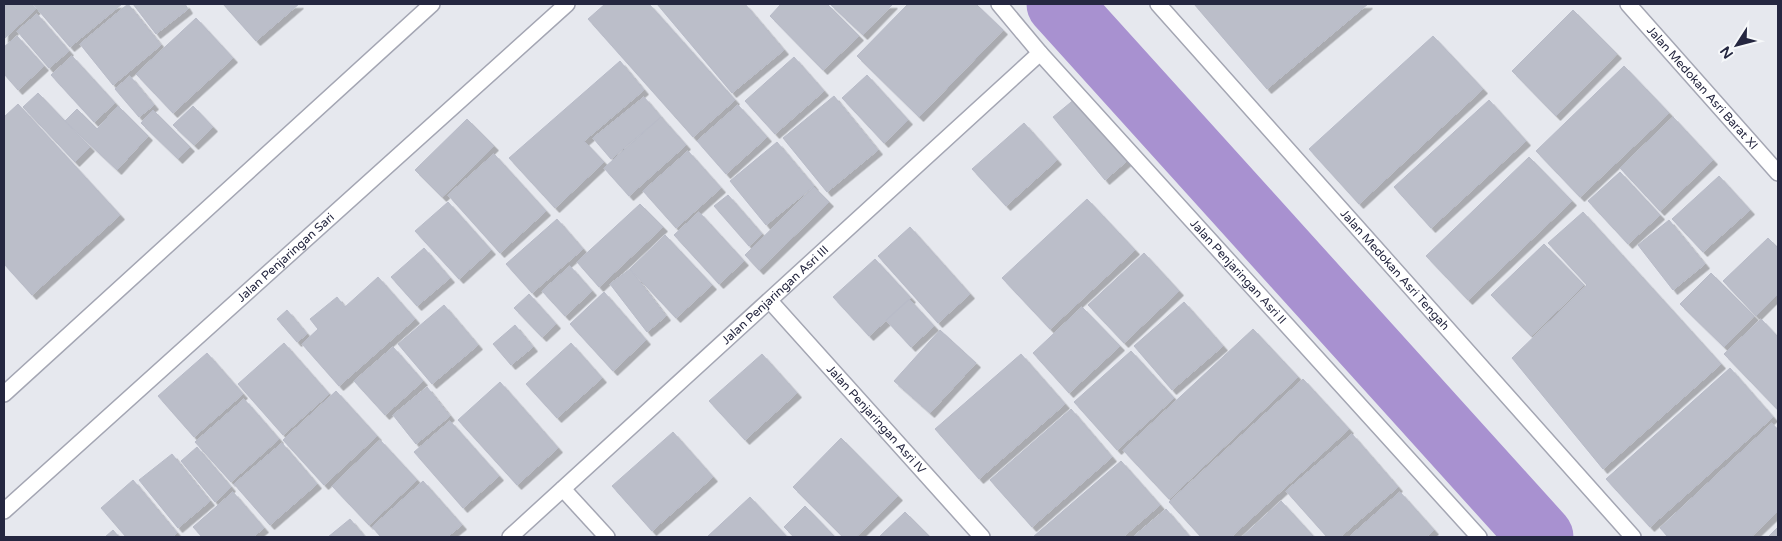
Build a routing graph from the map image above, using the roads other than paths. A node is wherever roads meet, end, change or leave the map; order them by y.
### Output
1 (432, 4) edge
2 (567, 4) edge
3 (999, 4) edge
4 (1158, 4) edge
5 (1628, 4) edge
6 (1040, 53) junction
7 (1778, 173) edge
8 (770, 301) junction
9 (4, 394) edge
10 (563, 489) junction
11 (4, 511) edge
12 (510, 537) edge
13 (607, 537) edge
14 (982, 537) edge
15 (1479, 537) edge
16 (1633, 537) edge

1 - 9 street
2 - 11 street, Jalan Penjaringan Sari
3 - 6 street, Jalan Penjaringan Asri II
4 - 16 street, Jalan Medokan Asri Tengah
5 - 7 street, Jalan Medokan Asri Barat XI
6 - 8 street, Jalan Penjaringan Asri III
6 - 15 street, Jalan Penjaringan Asri II
8 - 10 street, Jalan Penjaringan Asri III
8 - 14 street, Jalan Penjaringan Asri IV
10 - 12 street, Jalan Penjaringan Asri III
10 - 13 street

